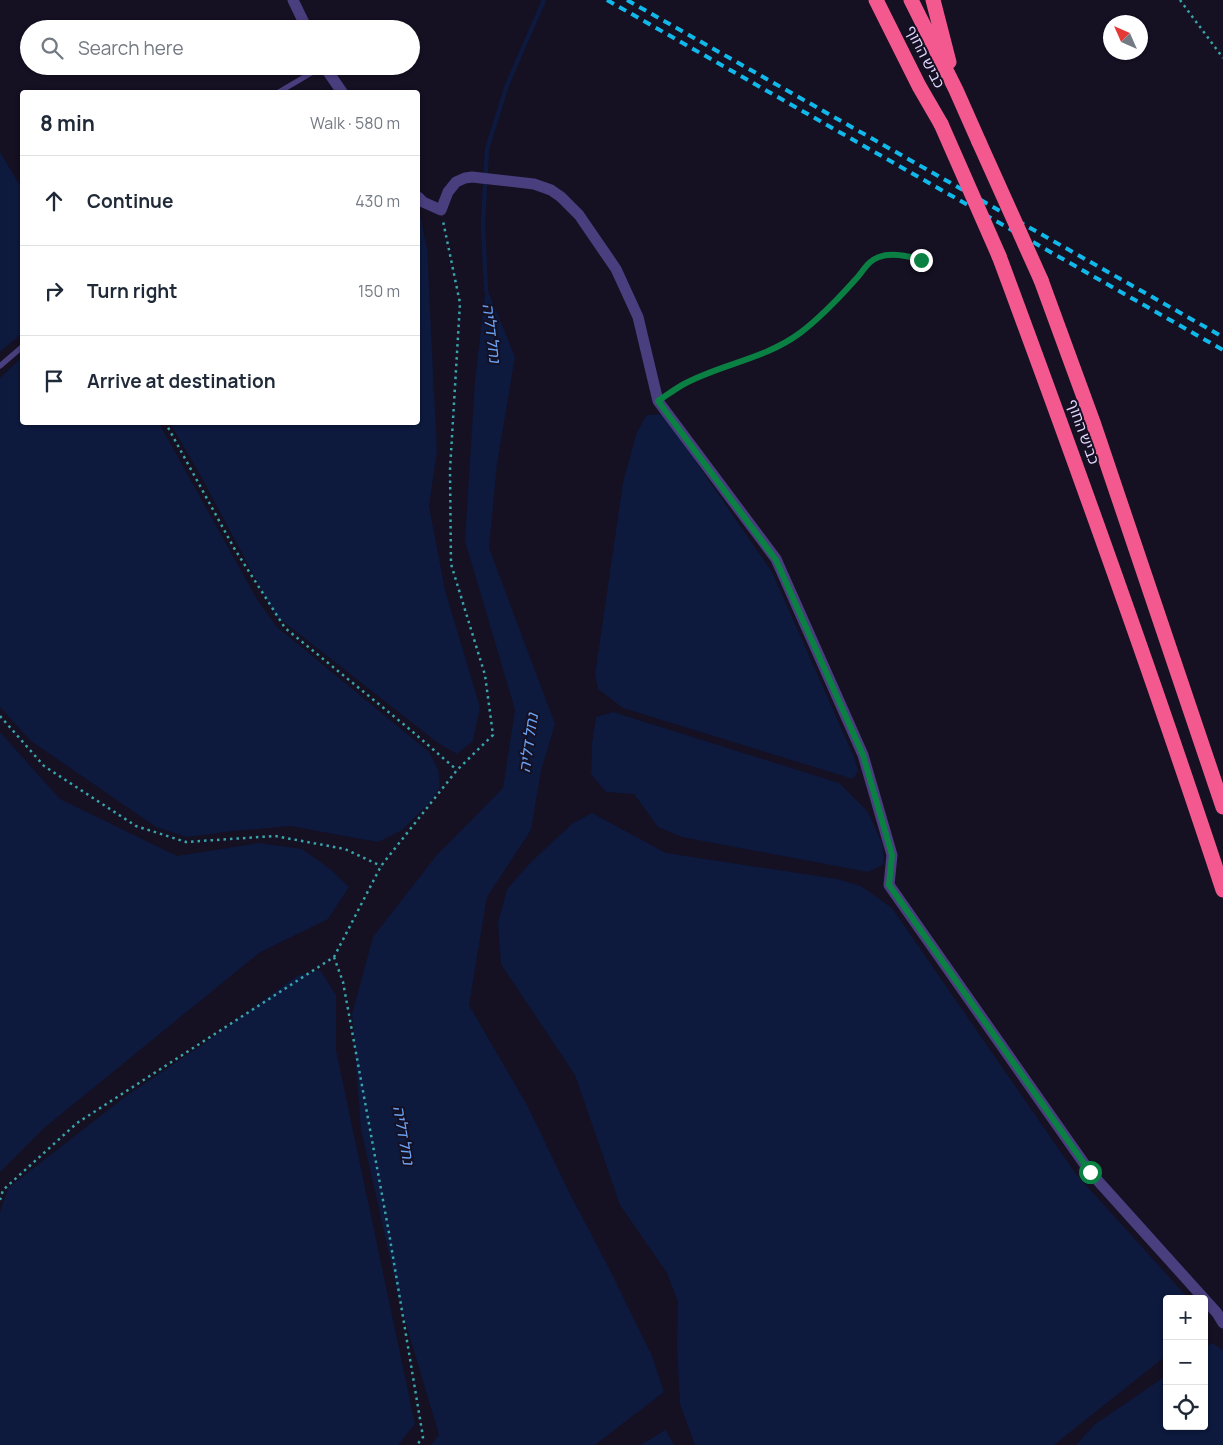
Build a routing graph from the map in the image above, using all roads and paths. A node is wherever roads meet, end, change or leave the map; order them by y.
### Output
1 (293, 0) edge
2 (876, 0) edge
3 (911, 0) edge
4 (933, 0) edge
5 (1180, 0) edge
6 (303, 20) edge
7 (1223, 58) edge
8 (308, 75) edge
9 (330, 75) edge
10 (282, 90) edge
11 (341, 90) edge
12 (956, 90) junction
13 (420, 199) edge
14 (441, 210) junction
15 (921, 260) dead end
16 (20, 349) edge
17 (0, 366) edge
18 (658, 401) junction
19 (167, 425) edge
20 (0, 716) edge
21 (457, 770) junction
22 (1223, 806) edge
23 (381, 866) junction
24 (1223, 890) edge
25 (334, 957) junction
26 (0, 1200) edge
27 (1223, 1323) edge
28 (418, 1445) edge

1 - 6 street
2 - 24 highway, כביש החוף, bridge
3 - 12 highway, כביש החוף
4 - 12 highway
5 - 7 path
8 - 10 lane
9 - 11 street
12 - 22 highway, כביש החוף, bridge
13 - 14 street
14 - 18 street
14 - 21 path
15 - 18 path
16 - 17 lane
18 - 27 street
19 - 21 path
20 - 23 path
21 - 23 path
23 - 25 path
25 - 26 path
25 - 28 path

